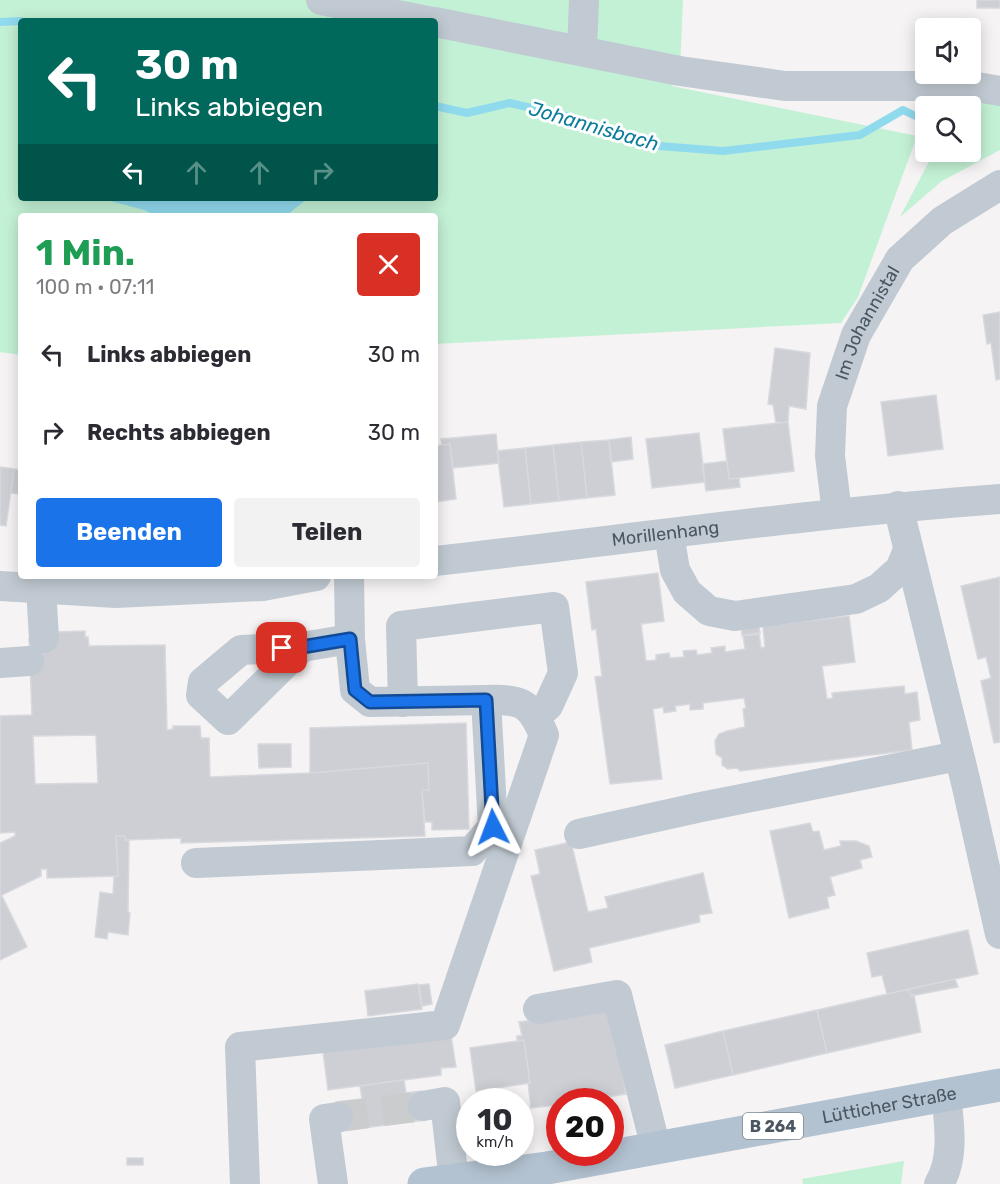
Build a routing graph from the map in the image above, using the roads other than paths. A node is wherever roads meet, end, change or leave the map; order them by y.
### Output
1 (321, 0) edge
2 (584, 0) edge
3 (413, 18) edge
4 (438, 23) edge
5 (582, 51) junction
6 (1000, 91) edge
7 (1000, 185) edge
8 (1000, 499) edge
9 (898, 507) junction
10 (837, 513) junction
11 (669, 534) junction
12 (908, 550) junction
13 (438, 561) edge
14 (298, 579) edge
15 (349, 579) edge
16 (0, 586) edge
17 (41, 588) junction
18 (350, 639) junction
19 (302, 647) dead end
20 (0, 663) edge
21 (486, 700) junction
22 (403, 702) junction
23 (536, 715) junction
24 (958, 756) junction
25 (579, 834) dead end
26 (196, 863) dead end
27 (1000, 934) edge
28 (538, 1008) dead end
29 (1000, 1085) edge
30 (946, 1094) junction
31 (423, 1106) tunnel mouth
32 (338, 1117) dead end
33 (656, 1148) junction
34 (439, 1182) edge
35 (245, 1184) edge
36 (333, 1184) edge
37 (939, 1184) edge

1 - 3 street
2 - 5 street
4 - 5 street
5 - 6 street
7 - 10 street, Im Johannistal
8 - 9 street, Morillenhang
9 - 10 street, Morillenhang
9 - 12 street
10 - 11 street, Morillenhang
11 - 12 street
11 - 13 street, Morillenhang
12 - 24 street
14 - 17 street
15 - 18 street
16 - 17 street
17 - 20 street
18 - 19 street
18 - 22 street
21 - 22 street
21 - 23 street
21 - 26 street
22 - 23 street
23 - 35 street
24 - 25 street
24 - 27 street
28 - 33 street
29 - 30 main road, Lütticher Straße / B 264
30 - 33 main road, Lütticher Straße / B 264
30 - 37 street
31 - 34 street
32 - 36 street
33 - 34 main road, Lütticher Straße / B 264

